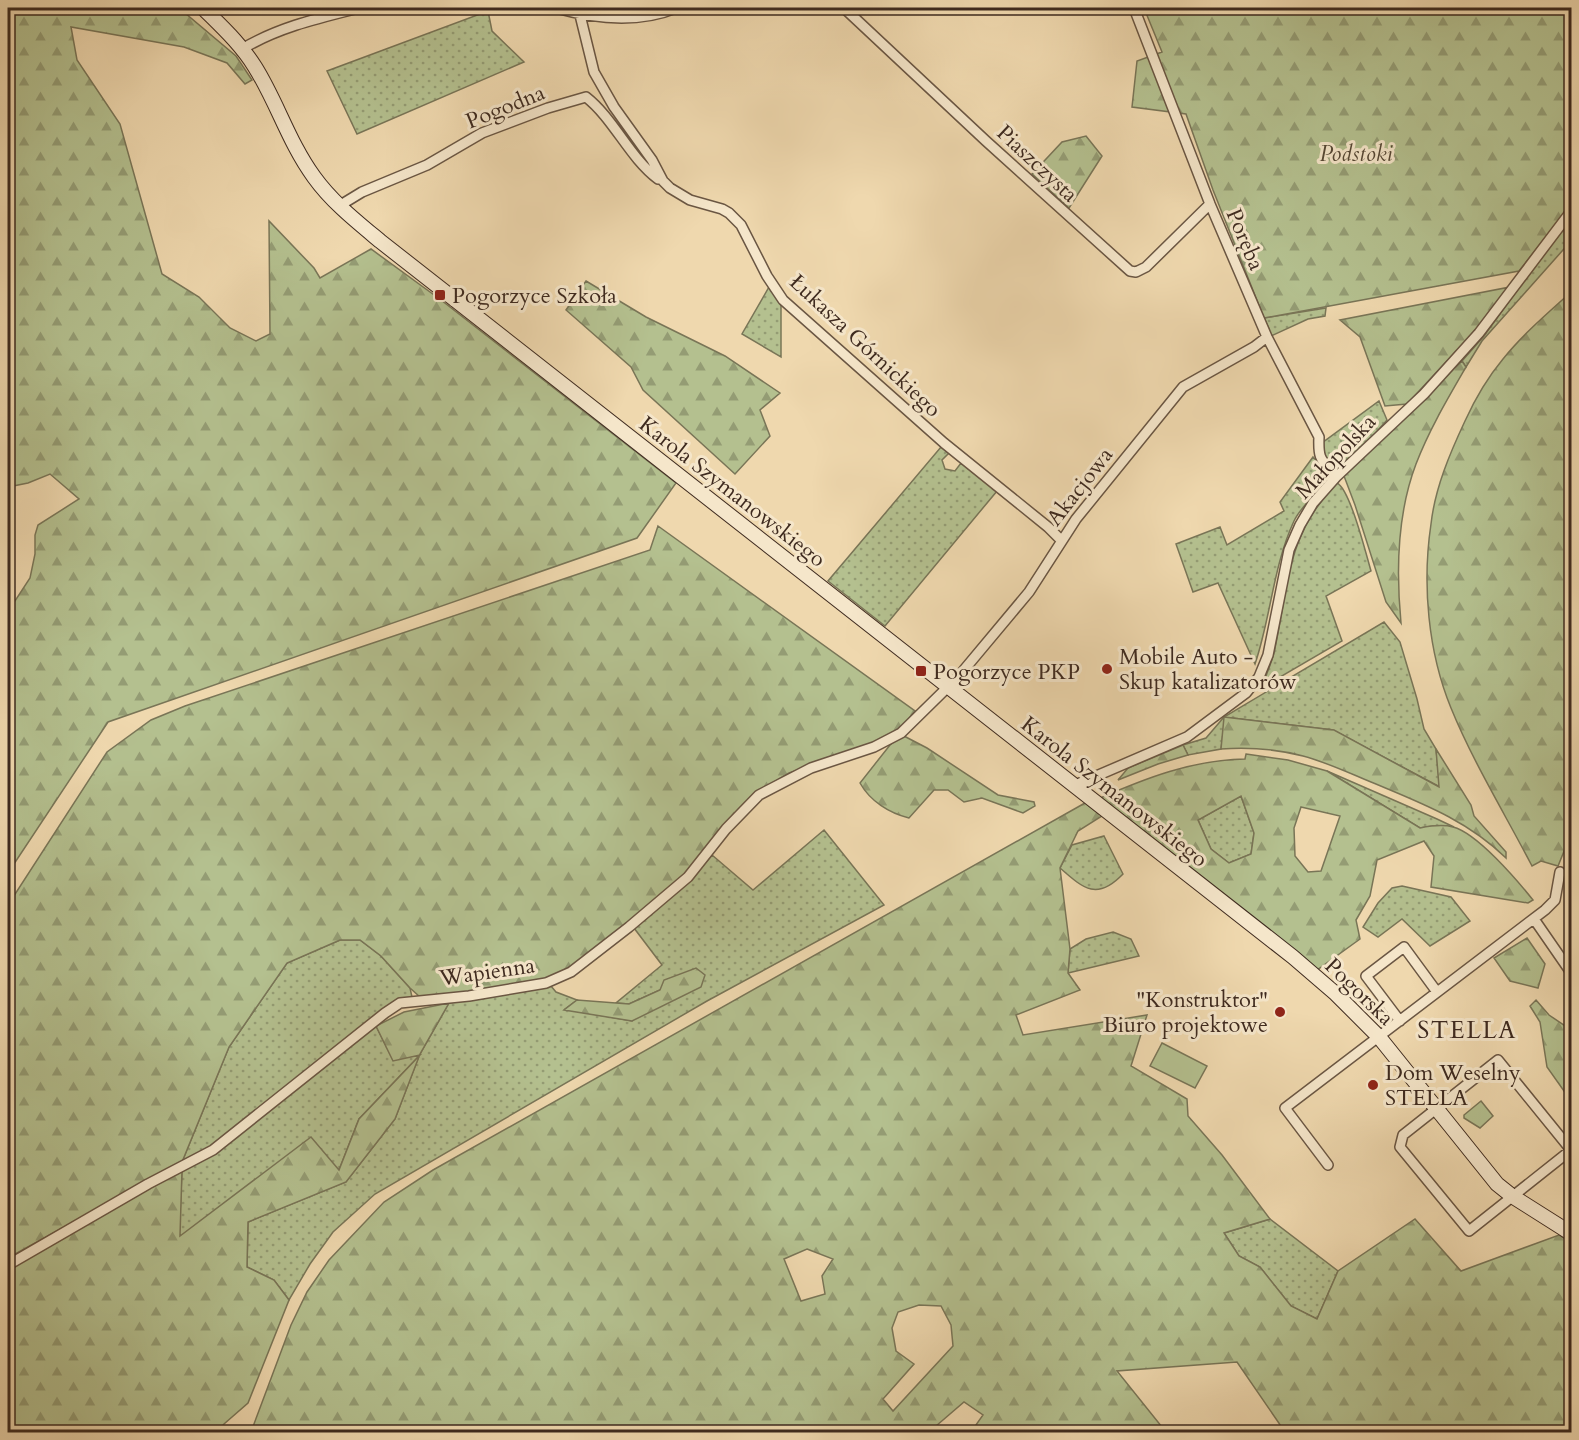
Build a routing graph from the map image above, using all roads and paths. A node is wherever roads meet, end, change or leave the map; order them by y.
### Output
1 (203, 8) edge
2 (359, 8) edge
3 (556, 8) edge
4 (676, 8) edge
5 (844, 8) edge
6 (1134, 8) edge
7 (580, 15) junction
8 (242, 49) junction
9 (663, 181) junction
10 (1210, 204) junction
11 (339, 206) junction
12 (1572, 210) edge
13 (1267, 337) junction
14 (1336, 477) junction
15 (1062, 540) junction
16 (948, 686) junction
17 (1077, 788) junction
18 (1560, 872) dead end
19 (1534, 919) junction
20 (1293, 957) joint
21 (1572, 974) edge
22 (1437, 992) junction
23 (1400, 1020) junction
24 (1379, 1037) junction
25 (1436, 1109) junction
26 (1328, 1165) dead end
27 (1512, 1197) junction
28 (1572, 1234) edge
29 (8, 1265) edge

1 - 8 street, Karola Szymanowskiego
2 - 8 street
3 - 7 street
4 - 7 street
5 - 10 street, Piaszczysta
6 - 10 street, Poręba
7 - 9 street, Łukasza Górnickiego
8 - 11 street, Karola Szymanowskiego
9 - 11 street, Pogodna
9 - 15 street, Łukasza Górnickiego
10 - 13 street, Poręba
11 - 16 street, Karola Szymanowskiego
12 - 14 street, Małopolska
13 - 14 street, Poręba
13 - 15 street, Akacjowa
14 - 17 street, Małopolska
15 - 16 street, Akacjowa
16 - 17 street, Karola Szymanowskiego
16 - 29 street, Wapienna
17 - 20 street, Karola Szymanowskiego
18 - 19 street
19 - 21 street
19 - 22 street
20 - 24 street, Pogorska
22 - 23 street
22 - 23 street
23 - 24 street
24 - 25 street, Pogorska
24 - 26 street
25 - 27 street, Pogorska
25 - 27 street
25 - 27 street
27 - 28 street, Pogorska

